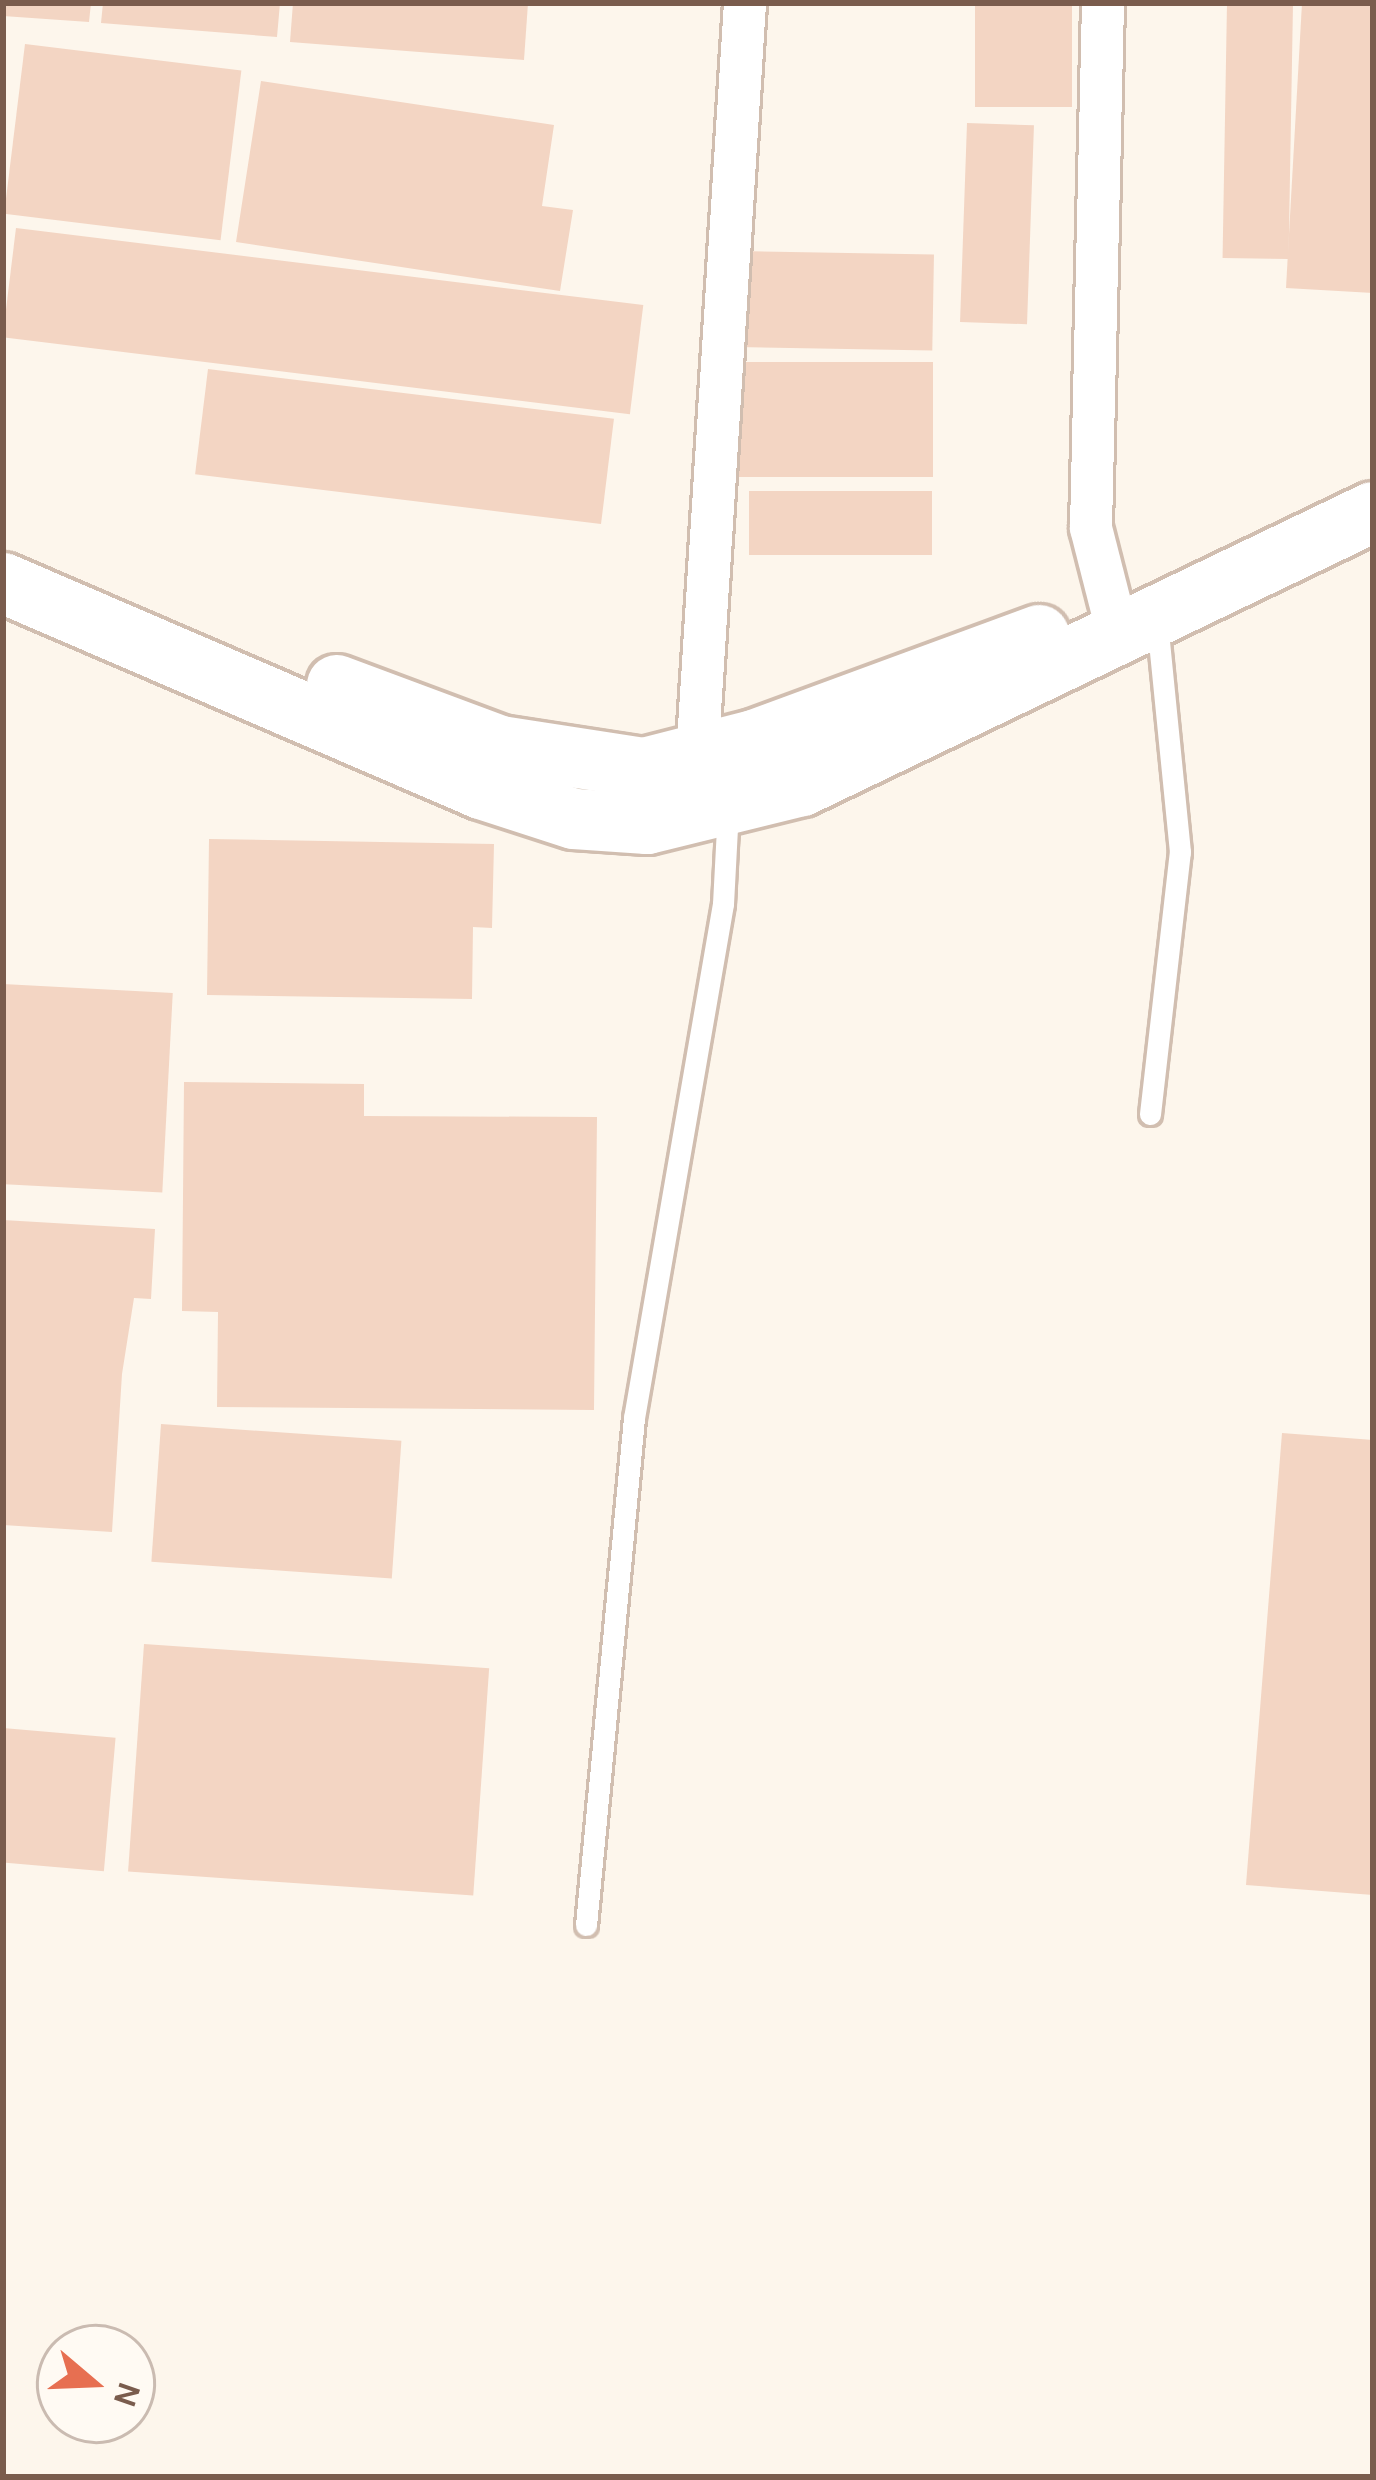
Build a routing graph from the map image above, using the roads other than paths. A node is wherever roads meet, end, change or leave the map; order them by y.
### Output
1 (745, 3) edge
2 (1103, 3) edge
3 (1373, 471) edge
4 (1373, 512) edge
5 (7, 564) edge
6 (1127, 620) junction
7 (349, 711) junction
8 (697, 758) junction
9 (728, 808) junction
10 (1150, 1114) dead end
11 (586, 1925) dead end

1 - 8 street
2 - 6 street
3 - 6 street
4 - 6 street
5 - 7 street
6 - 8 street
6 - 9 street
6 - 10 lane
7 - 8 street
7 - 9 street
9 - 11 lane

